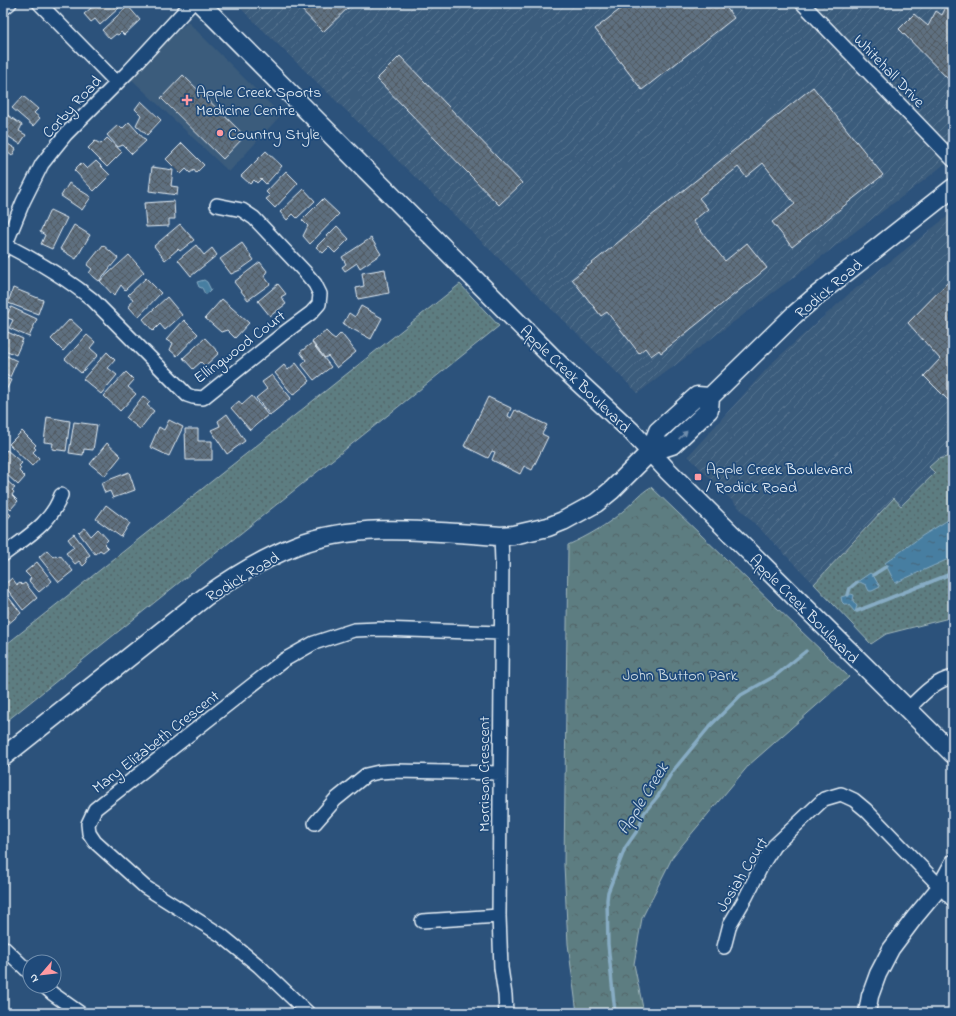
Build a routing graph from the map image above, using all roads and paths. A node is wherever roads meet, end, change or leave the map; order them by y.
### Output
1 (10, 3) edge
2 (39, 3) edge
3 (192, 3) edge
4 (200, 3) edge
5 (802, 3) edge
6 (3, 9) edge
7 (117, 83) junction
8 (953, 160) edge
9 (953, 188) edge
10 (217, 205) dead end
11 (5, 248) edge
12 (650, 452) junction
13 (61, 495) dead end
14 (501, 536) junction
15 (3, 555) edge
16 (501, 633) junction
17 (953, 677) edge
18 (908, 710) junction
19 (953, 754) edge
20 (3, 757) edge
21 (500, 773) junction
22 (315, 823) dead end
23 (953, 863) edge
24 (947, 885) edge
25 (953, 900) edge
26 (499, 916) junction
27 (422, 921) dead end
28 (3, 947) edge
29 (724, 947) dead end
30 (22, 965) edge
31 (53, 994) edge
32 (80, 1013) edge
33 (308, 1013) edge
34 (506, 1013) edge
35 (867, 1013) edge

1 - 6 street
2 - 7 street
3 - 7 street, Corby Road
4 - 12 main road, Apple Creek Boulevard
5 - 8 street, Whitehall Drive
7 - 11 street, Corby Road
9 - 12 main road, Rodick Road
10 - 11 street, Ellingwood Court
12 - 14 main road, Rodick Road
12 - 18 main road, Apple Creek Boulevard
13 - 15 street
14 - 16 street, Morrison Crescent
14 - 20 main road, Rodick Road
16 - 21 street, Morrison Crescent
16 - 33 street, Mary Elizabeth Crescent
17 - 18 street
18 - 19 main road, Apple Creek Boulevard
21 - 22 street
21 - 26 street, Morrison Crescent
23 - 24 street
24 - 25 street, Josiah Court
24 - 29 street, Josiah Court
24 - 35 street
26 - 27 street
26 - 34 street, Morrison Crescent
28 - 30 street
31 - 32 street

